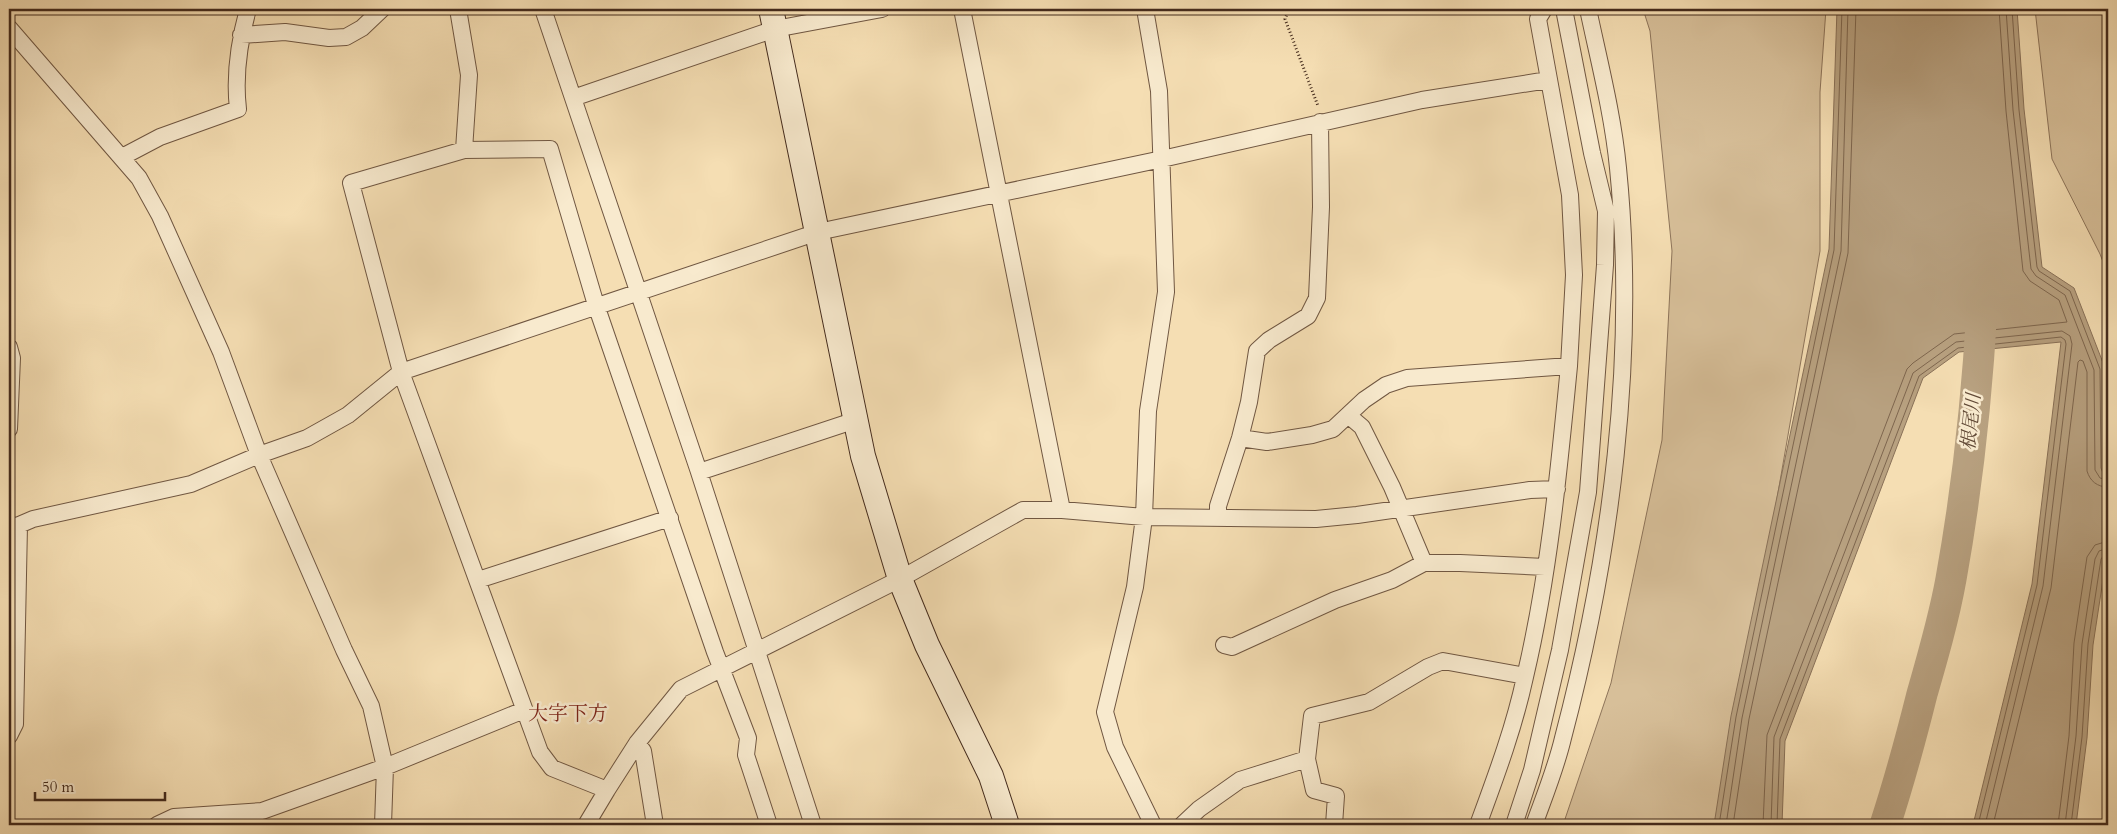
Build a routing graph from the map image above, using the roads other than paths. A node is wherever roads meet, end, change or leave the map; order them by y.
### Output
1 (248, 9) edge
2 (382, 9) edge
3 (458, 9) edge
4 (543, 9) edge
5 (882, 9) edge
6 (962, 9) edge
7 (1145, 9) edge
8 (1544, 9) edge
9 (1564, 9) edge
10 (1588, 9) edge
11 (773, 19) edge
12 (9, 28) edge
13 (241, 35) junction
14 (1548, 80) junction
15 (573, 98) junction
16 (1320, 122) junction
17 (464, 150) junction
18 (122, 157) junction
19 (1162, 159) junction
20 (1000, 194) junction
21 (818, 232) junction
22 (637, 291) junction
23 (596, 305) junction
24 (9, 347) edge
25 (1569, 366) junction
26 (401, 372) junction
27 (1349, 416) junction
28 (856, 420) junction
29 (9, 430) edge
30 (1240, 438) junction
31 (259, 455) junction
32 (699, 472) junction
33 (1557, 489) junction
34 (1401, 508) junction
35 (1062, 510) junction
36 (1144, 517) junction
37 (670, 518) junction
38 (1218, 518) junction
39 (14, 526) edge
40 (1424, 563) junction
41 (1545, 567) junction
42 (900, 579) junction
43 (478, 580) junction
44 (1224, 645) dead end
45 (756, 651) junction
46 (722, 668) junction
47 (1525, 676) junction
48 (524, 710) junction
49 (9, 736) edge
50 (637, 743) junction
51 (1307, 758) junction
52 (385, 767) junction
53 (607, 790) junction
54 (157, 825) edge
55 (383, 825) edge
56 (586, 825) edge
57 (655, 825) edge
58 (769, 825) edge
59 (813, 825) edge
60 (1008, 825) edge
61 (1153, 825) edge
62 (1182, 825) edge
63 (1334, 825) edge
64 (1478, 825) edge
65 (1514, 825) edge
66 (1534, 825) edge

1 - 13 street
2 - 13 street
3 - 17 street
4 - 15 street
5 - 11 street
6 - 20 street
7 - 19 street
8 - 14 street
9 - 65 street
10 - 66 street
11 - 15 street
11 - 21 street
12 - 18 street
13 - 18 street
14 - 16 street
14 - 25 street
15 - 22 street
16 - 19 street
16 - 30 street
17 - 23 street
17 - 26 street
18 - 31 street
19 - 20 street
19 - 36 street
20 - 21 street
20 - 35 street
21 - 22 street
21 - 28 street
22 - 23 street
22 - 32 street
23 - 26 street
23 - 37 street
24 - 29 street
25 - 27 street
25 - 33 street
26 - 31 street
26 - 43 street
27 - 30 street
27 - 34 street
28 - 32 street
28 - 42 street
30 - 38 street
31 - 39 street
31 - 52 street
32 - 45 street
33 - 34 street
33 - 41 street
34 - 38 street
34 - 40 street
35 - 36 street
35 - 42 street
36 - 38 street
36 - 61 street
37 - 43 street
37 - 46 street
39 - 49 street
40 - 41 street
40 - 44 street
41 - 47 street
42 - 45 street
42 - 60 street
43 - 48 street
45 - 46 street
45 - 59 street
46 - 50 street
46 - 58 street
47 - 51 street
47 - 64 street
48 - 52 street
48 - 53 street
50 - 53 street
50 - 57 street
51 - 62 street
51 - 63 street
52 - 54 street
52 - 55 street
53 - 56 street

